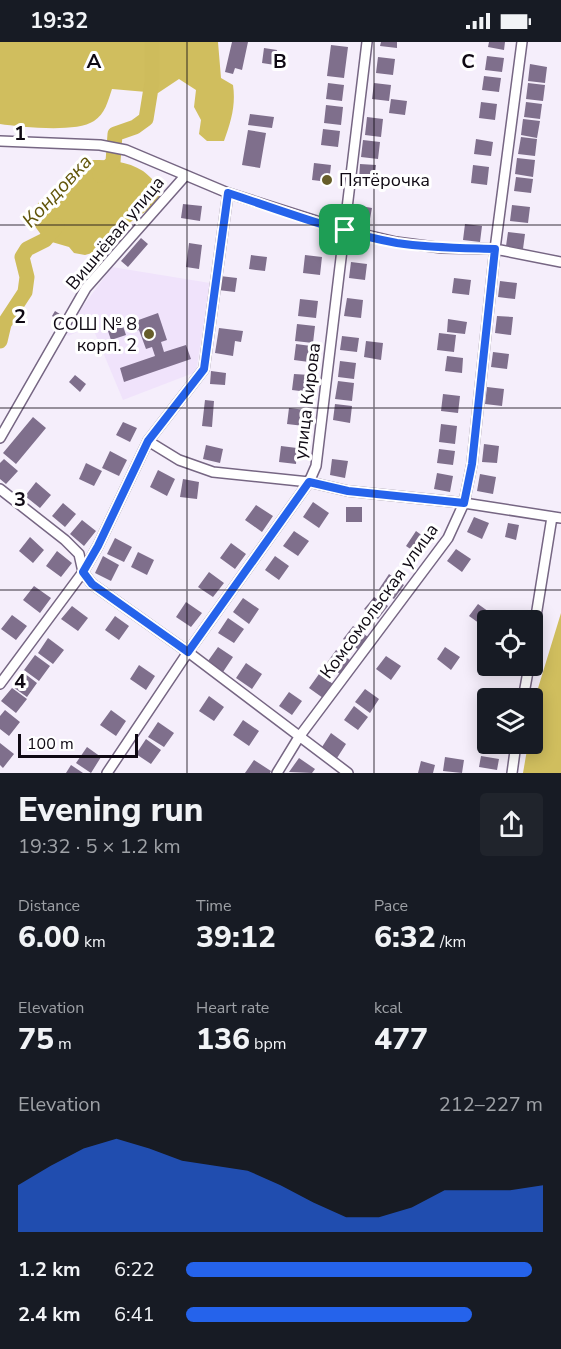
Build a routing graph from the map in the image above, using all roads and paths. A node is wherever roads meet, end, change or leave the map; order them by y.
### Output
1 (367, 42) edge
2 (522, 42) edge
3 (0, 141) edge
4 (185, 176) junction
5 (228, 193) junction
6 (345, 230) junction
7 (495, 249) junction
8 (561, 262) edge
9 (0, 438) edge
10 (148, 441) junction
11 (309, 482) junction
12 (0, 489) edge
13 (464, 503) junction
14 (556, 518) edge
15 (83, 572) junction
16 (538, 610) edge
17 (188, 652) junction
18 (0, 684) edge
19 (299, 737) junction
20 (515, 754) edge
21 (107, 773) edge
22 (276, 773) edge
23 (348, 773) edge
24 (512, 773) edge

1 - 6 street, улица Кирова
2 - 7 street, Комсомольская улица
3 - 4 street
4 - 5 street
4 - 9 street, Вишнёвая улица
5 - 6 street
5 - 10 street
6 - 7 street
6 - 11 street, улица Кирова
7 - 8 street
7 - 13 street, Комсомольская улица
10 - 11 street
10 - 15 street
11 - 13 street
11 - 17 street, улица Кирова
12 - 15 street
13 - 14 street
13 - 19 street, Комсомольская улица
14 - 16 street
15 - 17 street
15 - 18 street
17 - 19 street
17 - 21 street, улица Кирова
19 - 22 street, Комсомольская улица
19 - 23 street
20 - 24 street

